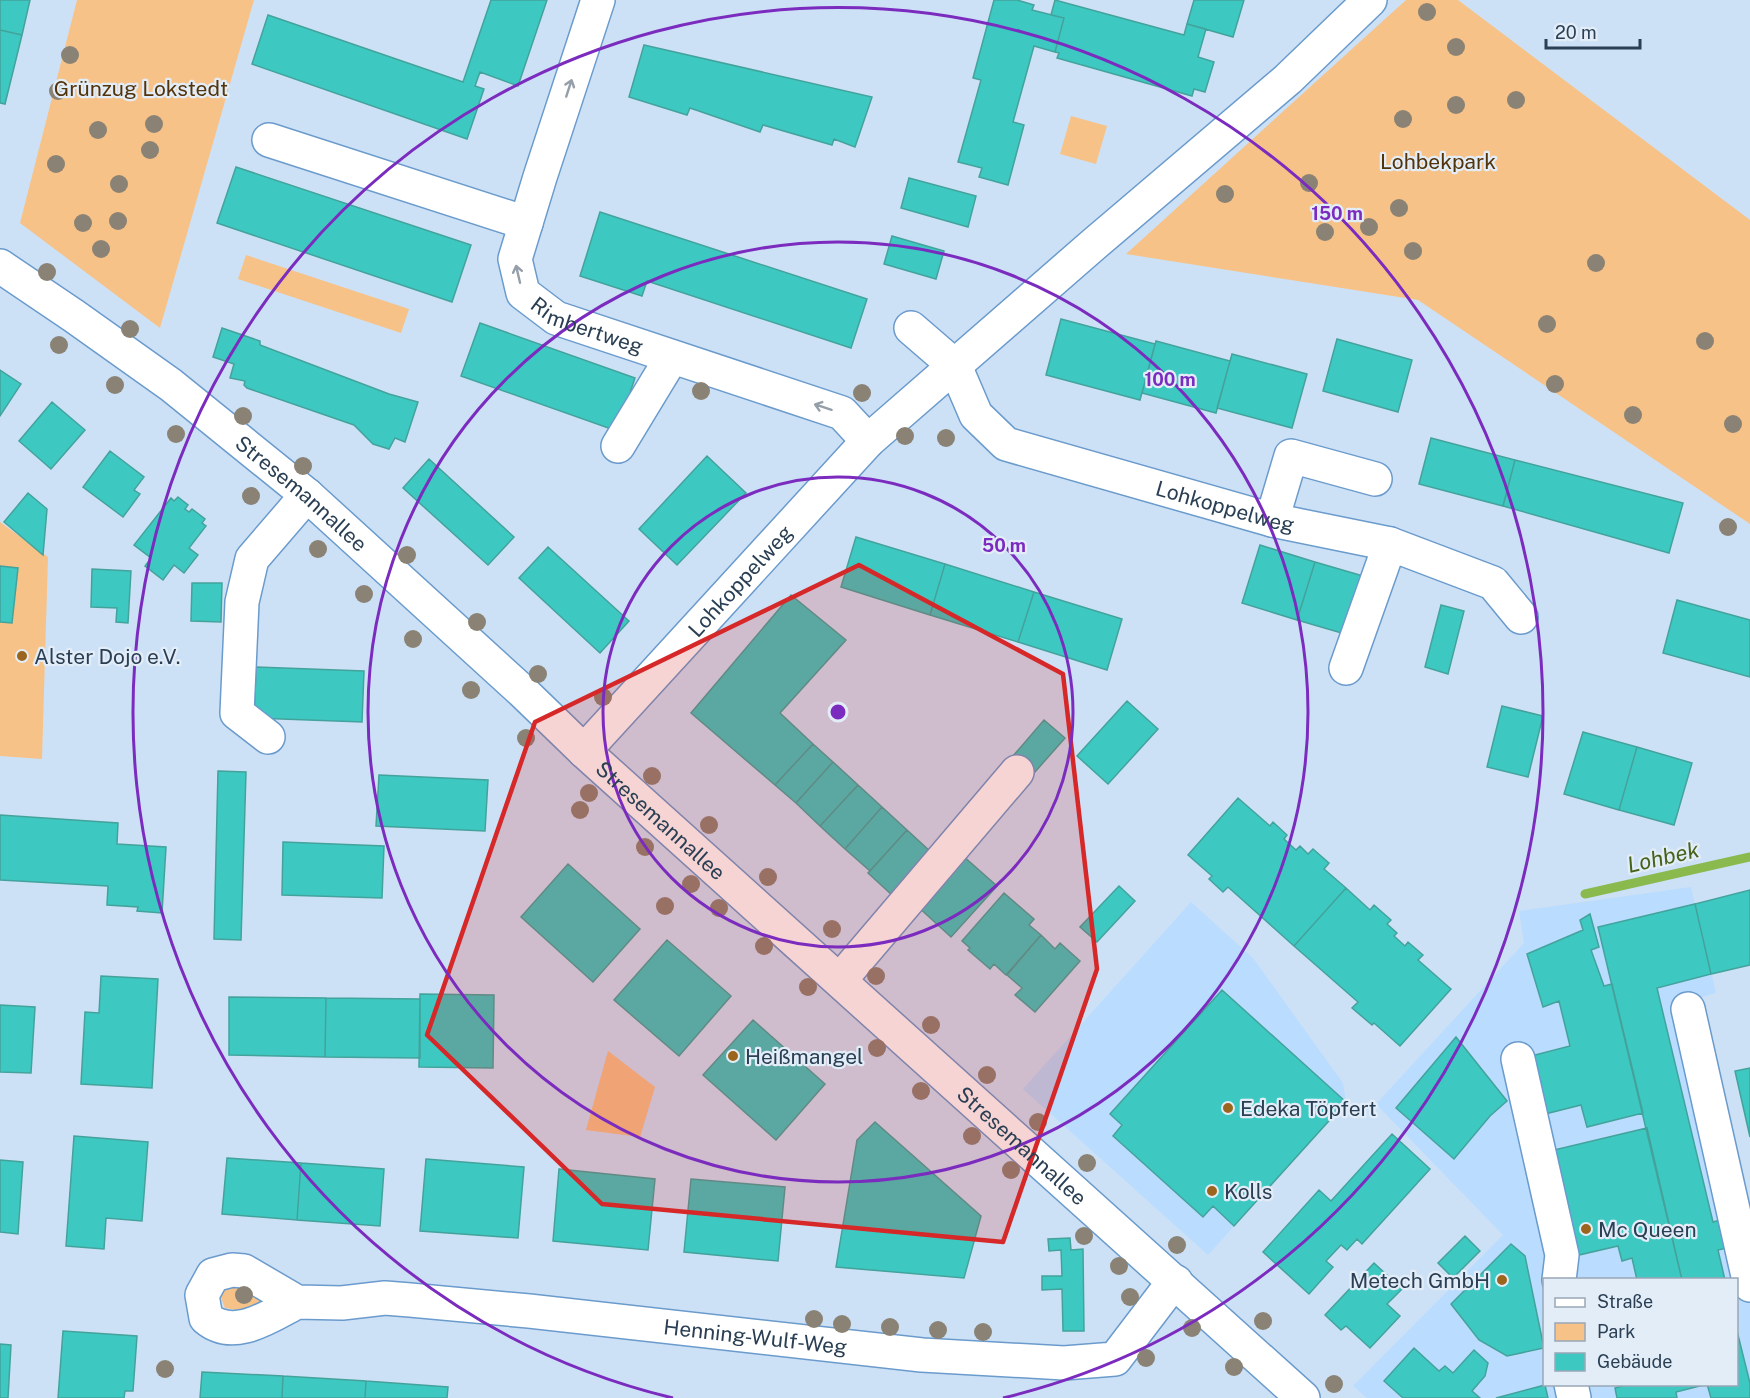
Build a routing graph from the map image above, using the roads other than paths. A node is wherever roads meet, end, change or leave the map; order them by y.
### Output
1 (598, 0) edge
2 (1370, 0) edge
3 (269, 140) dead end
4 (526, 223) junction
5 (0, 266) edge
6 (911, 328) dead end
7 (672, 357) junction
8 (955, 366) junction
9 (868, 441) junction
10 (618, 446) dead end
11 (1375, 479) dead end
12 (308, 495) junction
13 (1272, 520) junction
14 (1390, 544) junction
15 (1521, 617) dead end
16 (1346, 668) dead end
17 (268, 737) dead end
18 (584, 751) junction
19 (1017, 772) dead end
20 (840, 980) junction
21 (1689, 1009) dead end
22 (1518, 1059) dead end
23 (1559, 1278) edge
24 (1176, 1282) junction
25 (1750, 1285) edge
26 (297, 1302) dead end
27 (1304, 1398) edge

4 -> 1 street, Rimbertweg
2 - 8 street, Lohkoppelweg
3 - 4 street
7 -> 4 street, Rimbertweg
5 - 12 street, Stresemannallee
6 - 8 street
9 -> 7 street, Rimbertweg
7 - 10 street
8 - 9 street, Lohkoppelweg
8 - 13 street, Lohkoppelweg
9 - 18 street, Lohkoppelweg
11 - 13 street
12 - 17 street
12 - 18 street, Stresemannallee
13 - 14 street, Lohkoppelweg
14 - 15 street, Lohkoppelweg
14 - 16 street
18 - 20 street, Stresemannallee
19 - 20 street
20 - 24 street, Stresemannallee
21 - 25 street
22 - 23 street
24 - 26 street, Henning-Wulf-Weg
24 - 27 street, Stresemannallee

